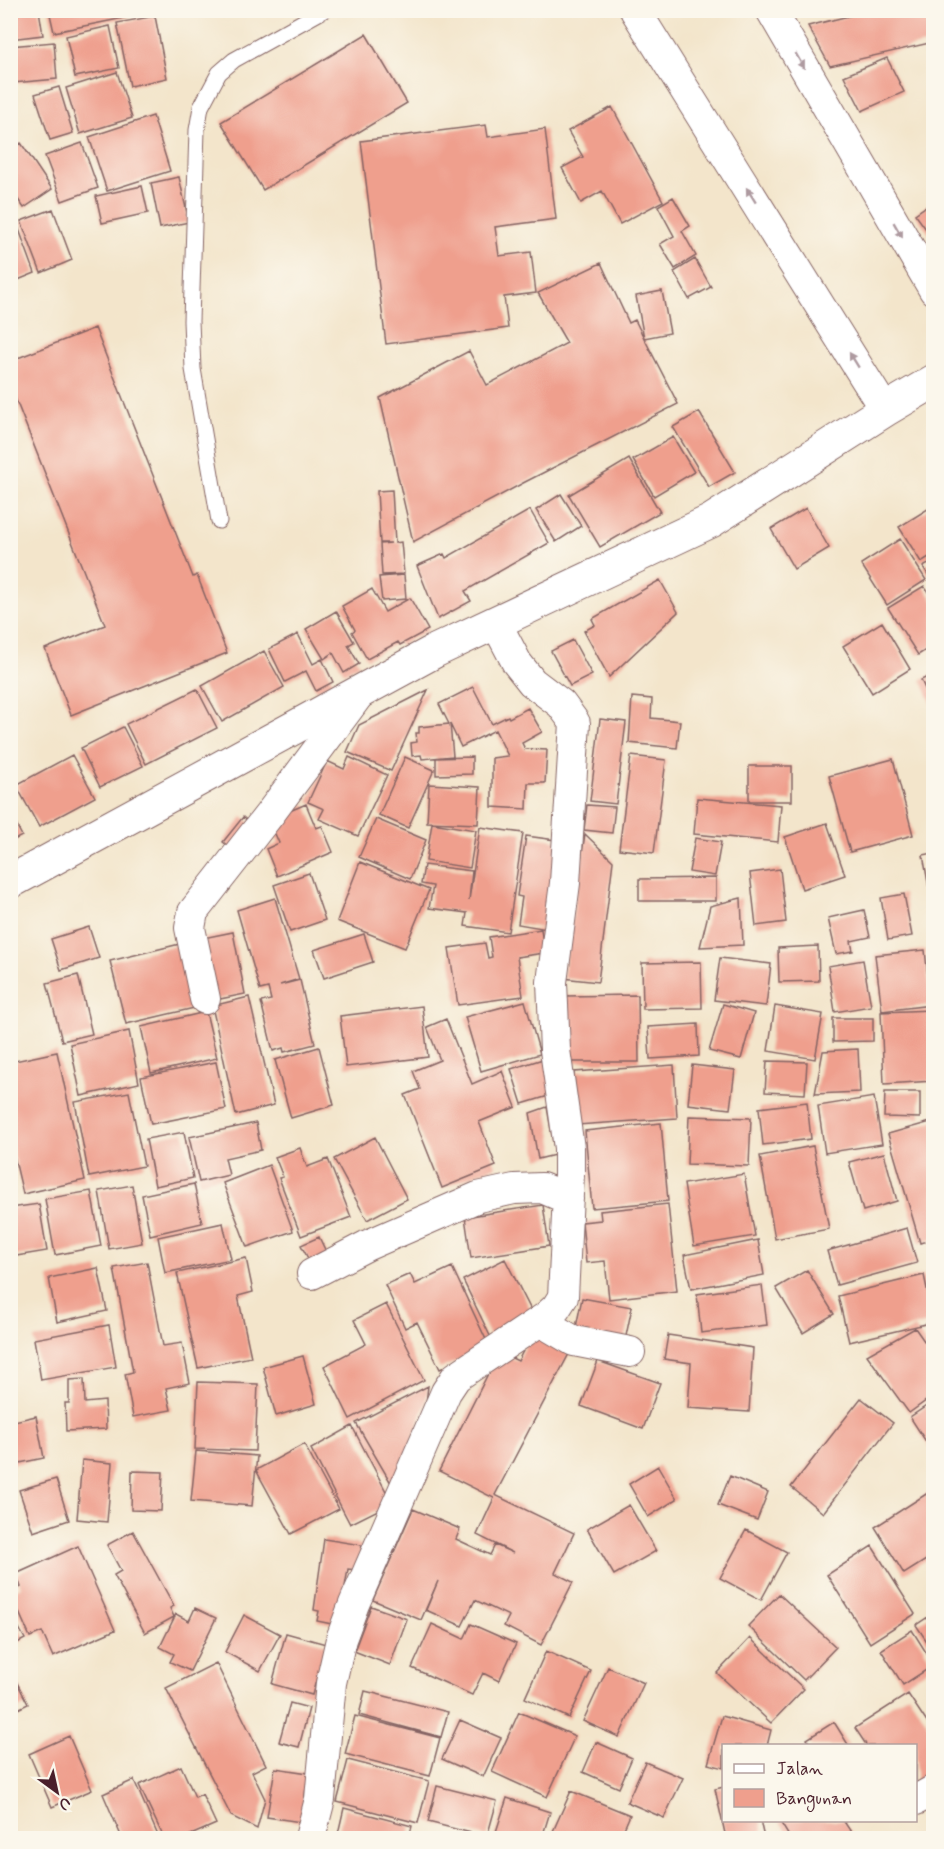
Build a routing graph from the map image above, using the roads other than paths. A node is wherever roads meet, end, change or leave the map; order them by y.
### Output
1 (324, 10) edge
2 (635, 10) edge
3 (771, 10) edge
4 (933, 290) edge
5 (933, 381) edge
6 (885, 410) junction
7 (219, 521) dead end
8 (496, 623) junction
9 (363, 689) junction
10 (10, 882) edge
11 (205, 999) dead end
12 (568, 1198) junction
13 (312, 1274) dead end
14 (540, 1321) junction
15 (630, 1352) dead end
16 (933, 1790) edge
17 (917, 1799) edge
18 (310, 1839) edge

1 - 7 lane
6 -> 2 street
3 -> 4 street
5 - 6 street
6 - 8 street
8 - 9 street
8 - 12 street
9 - 10 street
9 - 11 street
12 - 13 street
12 - 14 street
14 - 15 street
14 - 18 street
16 - 17 street

